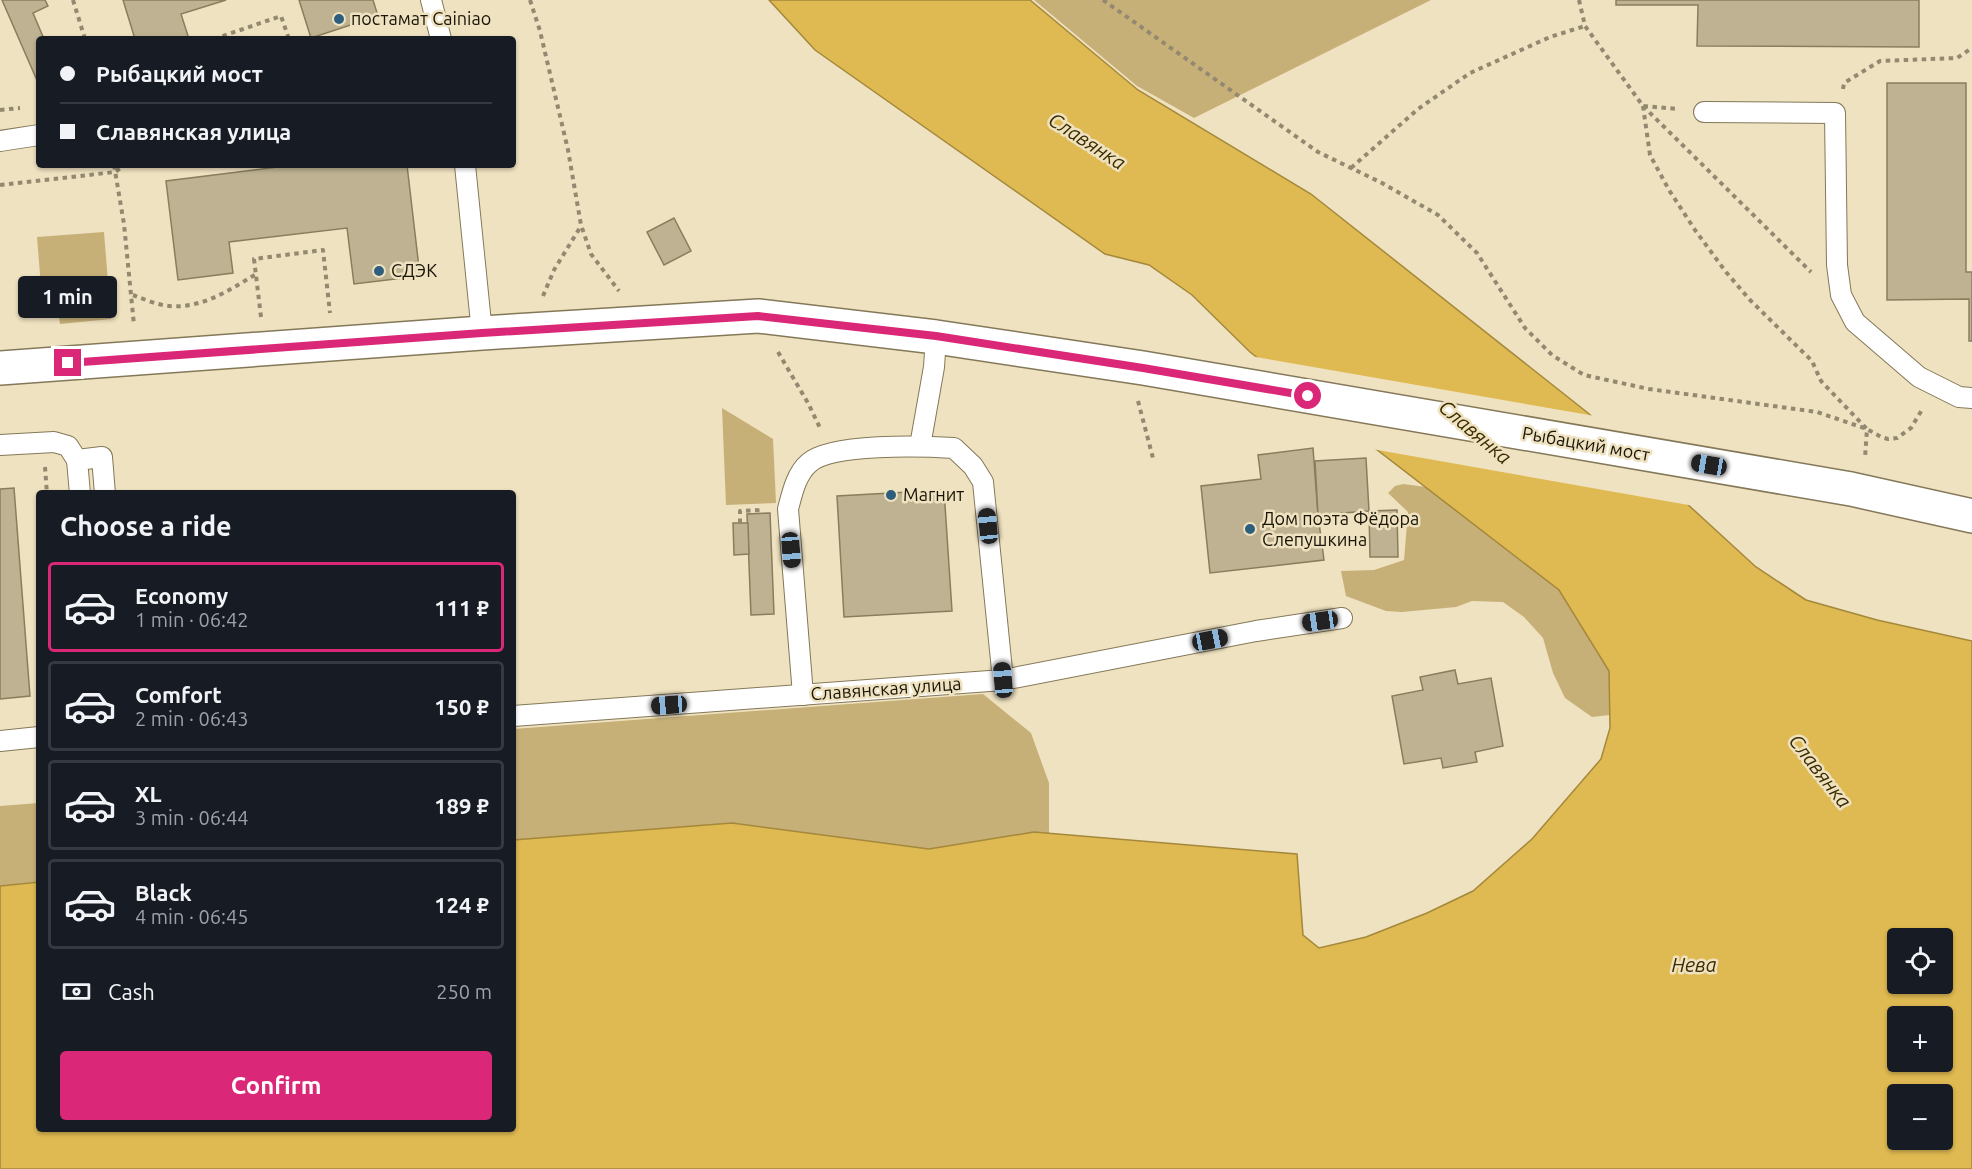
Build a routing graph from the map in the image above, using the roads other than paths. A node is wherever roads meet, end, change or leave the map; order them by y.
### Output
1 (431, 0) edge
2 (440, 36) edge
3 (1704, 112) road end
4 (36, 135) edge
5 (0, 141) edge
6 (465, 168) edge
7 (482, 333) junction
8 (936, 336) junction
9 (0, 368) edge
10 (1972, 398) edge
11 (0, 445) edge
12 (920, 446) junction
13 (77, 460) junction
14 (80, 490) edge
15 (105, 490) edge
16 (1972, 516) edge
17 (1342, 618) dead end
18 (1003, 680) junction
19 (802, 695) junction
20 (516, 716) edge
21 (36, 737) edge
22 (0, 741) edge

1 - 2 lane
3 - 10 lane
4 - 5 lane
6 - 7 lane
7 - 8 street
7 - 9 street
8 - 12 lane
8 - 16 street, Рыбацкий мост
11 - 13 lane
12 - 18 lane
12 - 19 lane
13 - 14 lane
13 - 15 lane
17 - 18 lane, Славянская улица
18 - 19 lane, Славянская улица
19 - 20 lane, Славянская улица
21 - 22 lane

